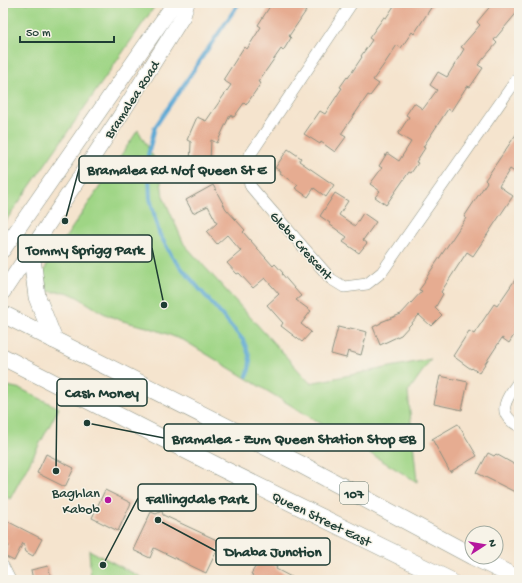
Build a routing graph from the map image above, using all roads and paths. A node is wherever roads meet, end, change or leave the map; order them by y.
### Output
1 (177, 3) edge
2 (187, 3) edge
3 (352, 3) edge
4 (519, 76) edge
5 (3, 250) edge
6 (31, 250) junction
7 (3, 292) edge
8 (3, 314) edge
9 (54, 340) junction
10 (3, 357) edge
11 (25, 368) junction
12 (3, 373) edge
13 (519, 381) edge
14 (519, 426) edge
15 (464, 552) edge
16 (490, 565) edge
17 (3, 566) edge
18 (519, 579) edge
19 (10, 580) edge
20 (449, 580) edge

1 - 5 main road, Bramalea Road
2 - 6 main road, Bramalea Road
3 - 4 street, Glebe Crescent
6 - 7 main road, Bramalea Road
6 - 9 main road
8 - 9 main road, 107
9 - 15 main road, 107
10 - 11 main road, Queen Street East / 107
11 - 12 main road
11 - 20 main road, Queen Street East / 107
13 - 14 street
16 - 18 main road, 107
17 - 19 street

